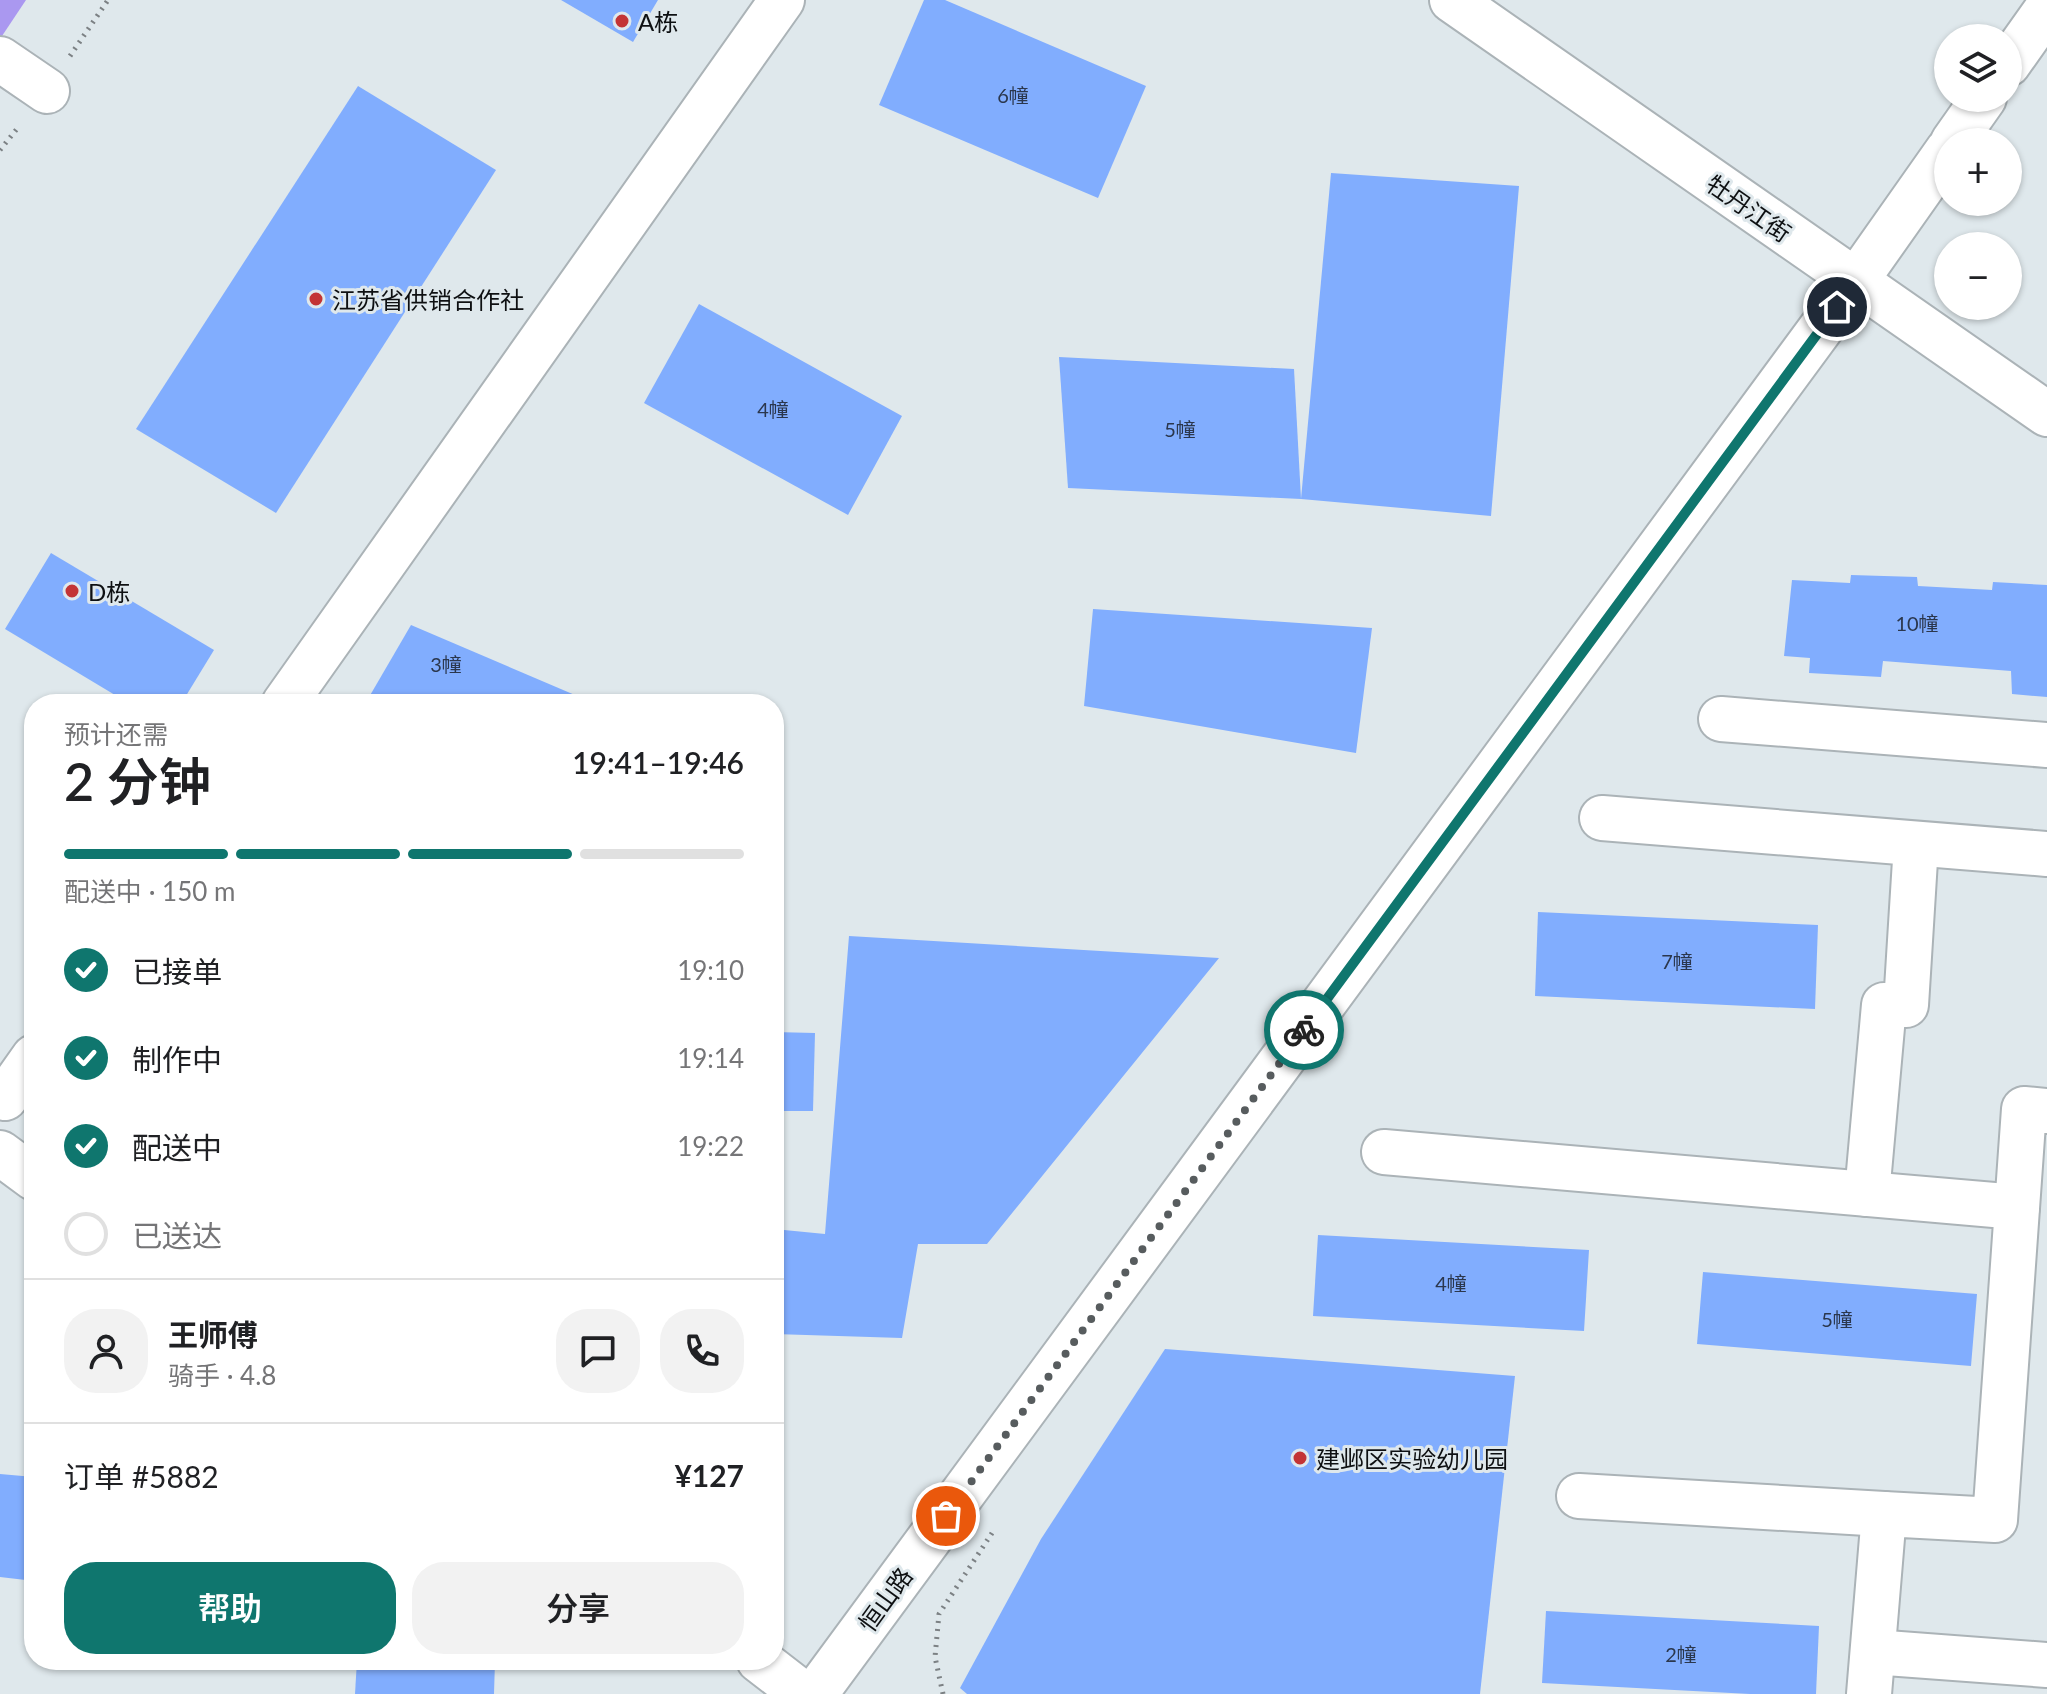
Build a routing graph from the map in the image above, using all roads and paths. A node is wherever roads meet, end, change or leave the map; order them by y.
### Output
1 (782, 0) edge
2 (1452, 0) edge
3 (2047, 9) edge
4 (2022, 44) edge
5 (2, 60) edge
6 (47, 91) dead end
7 (1934, 170) edge
8 (1855, 282) junction
9 (2047, 414) edge
10 (291, 694) edge
11 (1721, 719) dead end
12 (2047, 745) edge
13 (1602, 818) dead end
14 (1916, 844) junction
15 (2047, 854) edge
16 (24, 1079) edge
17 (13, 1104) edge
18 (2047, 1111) edge
19 (1384, 1152) dead end
20 (0, 1153) edge
21 (24, 1171) edge
22 (1867, 1194) junction
23 (2017, 1207) junction
24 (1579, 1496) dead end
25 (1884, 1514) junction
26 (992, 1533) dead end
27 (2047, 1665) edge
28 (772, 1670) edge
29 (1871, 1673) edge
30 (803, 1694) edge
31 (815, 1694) edge
32 (943, 1694) edge

1 - 10 street
2 - 8 street, 牡丹江街
3 - 4 street
5 - 6 street
7 - 8 street, 恒山路
8 - 9 street, 牡丹江街
8 - 31 street, 恒山路
11 - 12 street
13 - 14 street
14 - 15 street
14 - 22 street
16 - 17 street
18 - 23 street
19 - 22 street
20 - 21 street
22 - 23 street
23 - 25 street
24 - 25 street
25 - 29 street
26 - 32 path
27 - 29 street
28 - 30 street

